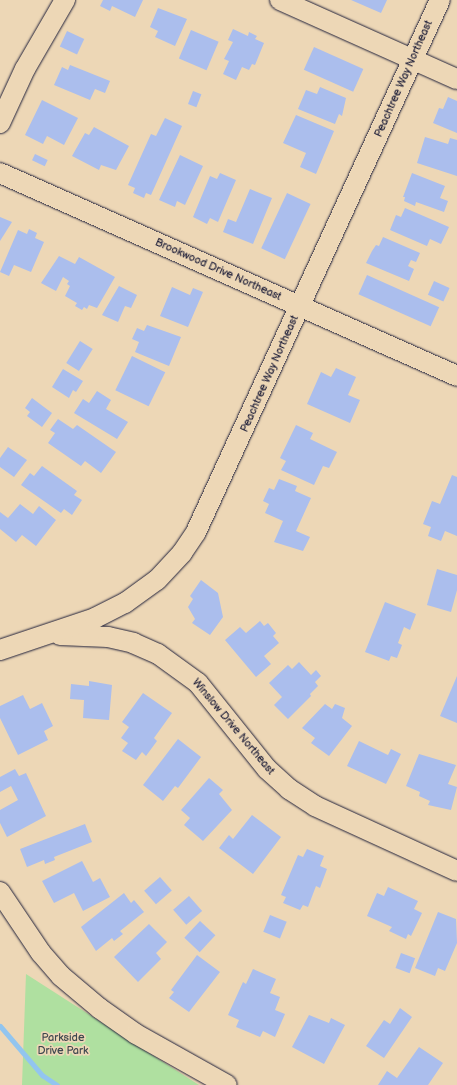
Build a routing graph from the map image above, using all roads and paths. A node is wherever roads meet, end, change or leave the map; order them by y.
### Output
1 (65, 0) edge
2 (280, 0) edge
3 (440, 0) edge
4 (413, 59) junction
5 (457, 79) edge
6 (0, 123) edge
7 (0, 173) edge
8 (301, 306) junction
9 (457, 376) edge
10 (45, 634) junction
11 (0, 650) edge
12 (457, 871) edge
13 (0, 892) edge
14 (227, 1085) edge

1 - 6 street
2 - 4 street
3 - 4 street, Peachtree Way Northeast
4 - 5 street
4 - 8 street, Peachtree Way Northeast
7 - 8 street, Brookwood Drive Northeast
8 - 9 street, Brookwood Drive Northeast
8 - 10 street, Peachtree Way Northeast
10 - 11 street, Peachtree Way Northeast
10 - 12 street, Winslow Drive Northeast
13 - 14 street

